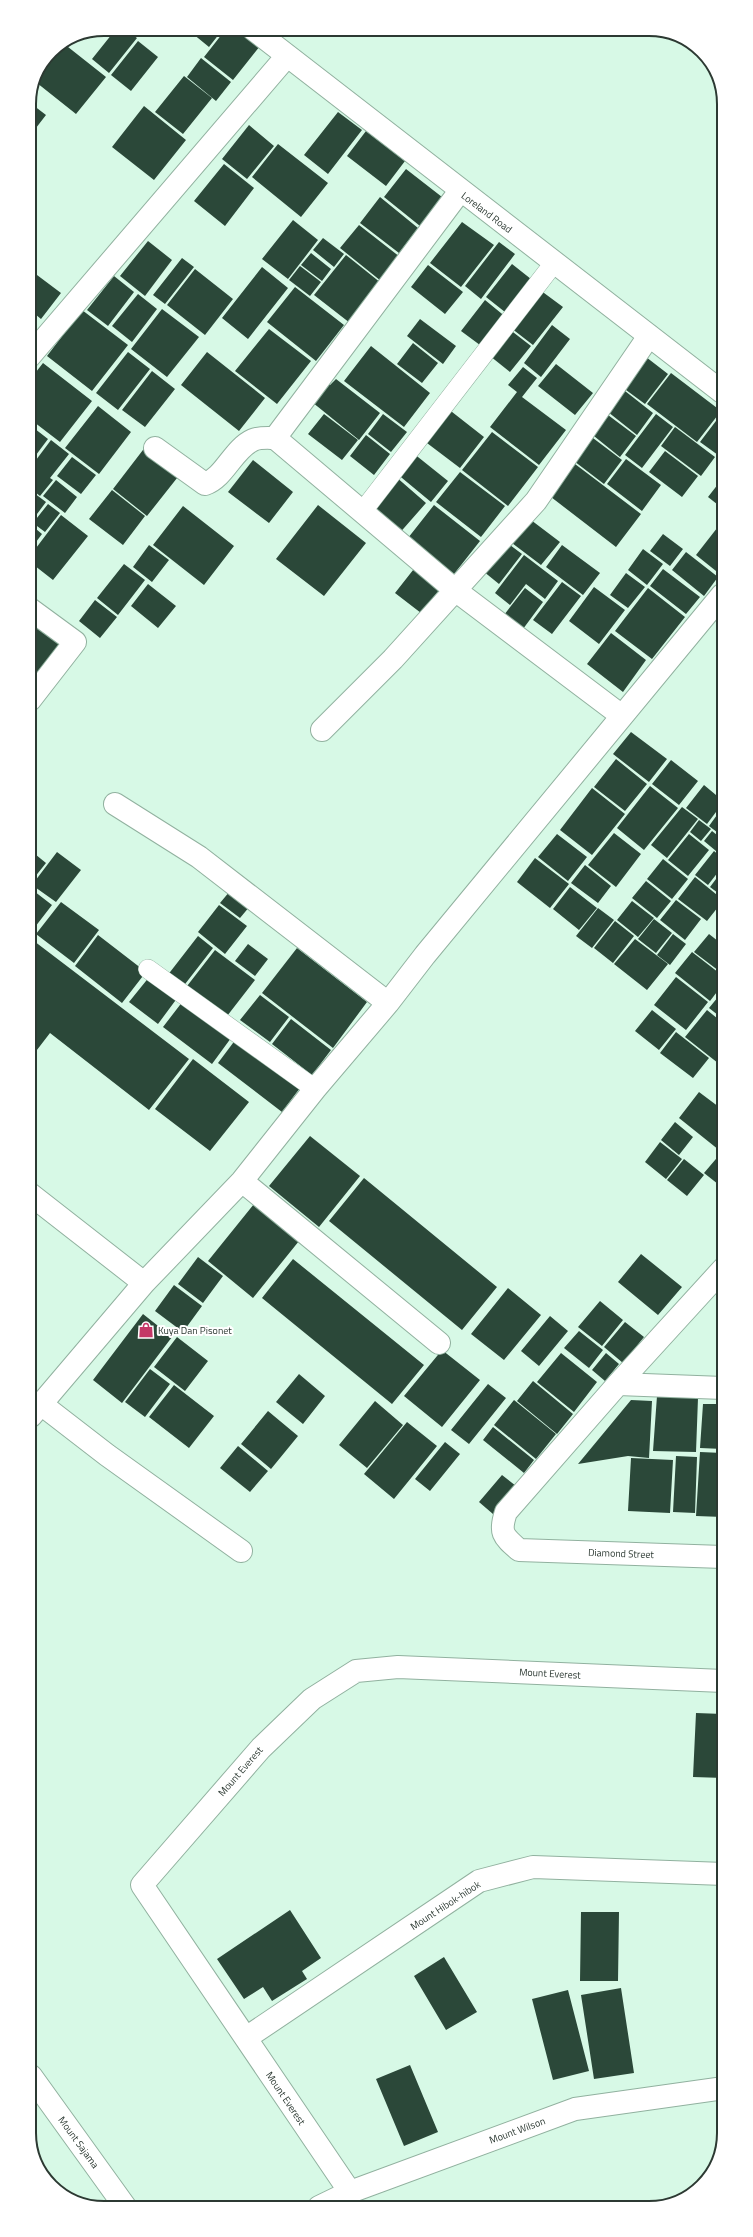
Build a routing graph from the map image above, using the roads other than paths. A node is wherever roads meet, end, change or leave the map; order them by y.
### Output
1 (262, 36) edge
2 (287, 56) junction
3 (460, 191) junction
4 (554, 263) junction
5 (649, 336) junction
6 (36, 349) edge
7 (717, 388) edge
8 (275, 438) junction
9 (155, 448) dead end
10 (362, 512) junction
11 (455, 590) junction
12 (717, 601) edge
13 (36, 613) edge
14 (36, 692) edge
15 (622, 716) junction
16 (322, 730) dead end
17 (115, 804) dead end
18 (148, 969) dead end
19 (388, 1003) junction
20 (315, 1089) junction
21 (242, 1181) junction
22 (36, 1199) edge
23 (717, 1275) edge
24 (144, 1283) junction
25 (439, 1343) dead end
26 (618, 1384) junction
27 (717, 1388) edge
28 (36, 1410) edge
29 (241, 1551) dead end
30 (717, 1557) edge
31 (717, 1681) edge
32 (717, 1874) edge
33 (246, 2038) junction
34 (36, 2083) edge
35 (717, 2089) edge
36 (350, 2192) junction
37 (121, 2201) edge
38 (331, 2201) edge

1 - 2 street, Loreland Road
2 - 3 street, Loreland Road
2 - 6 street
3 - 4 street, Loreland Road
3 - 8 street
4 - 5 street, Loreland Road
4 - 10 lane
5 - 7 street, Loreland Road
5 - 11 street
8 - 9 street
8 - 10 street
10 - 11 street
11 - 15 street
11 - 16 street
12 - 15 street
13 - 14 street
15 - 19 street
17 - 19 street
18 - 20 lane
19 - 20 street
20 - 21 street
21 - 24 street
21 - 25 street
22 - 24 street
23 - 26 street
24 - 28 street
26 - 27 street
26 - 30 street, Diamond Street
28 - 29 street
31 - 33 street, Mount Everest
32 - 33 street, Mount Hibok-hibok
33 - 36 street, Mount Everest
34 - 37 street, Mount Sajama
35 - 36 street, Mount Wilson
36 - 38 street, Mount Wilson

